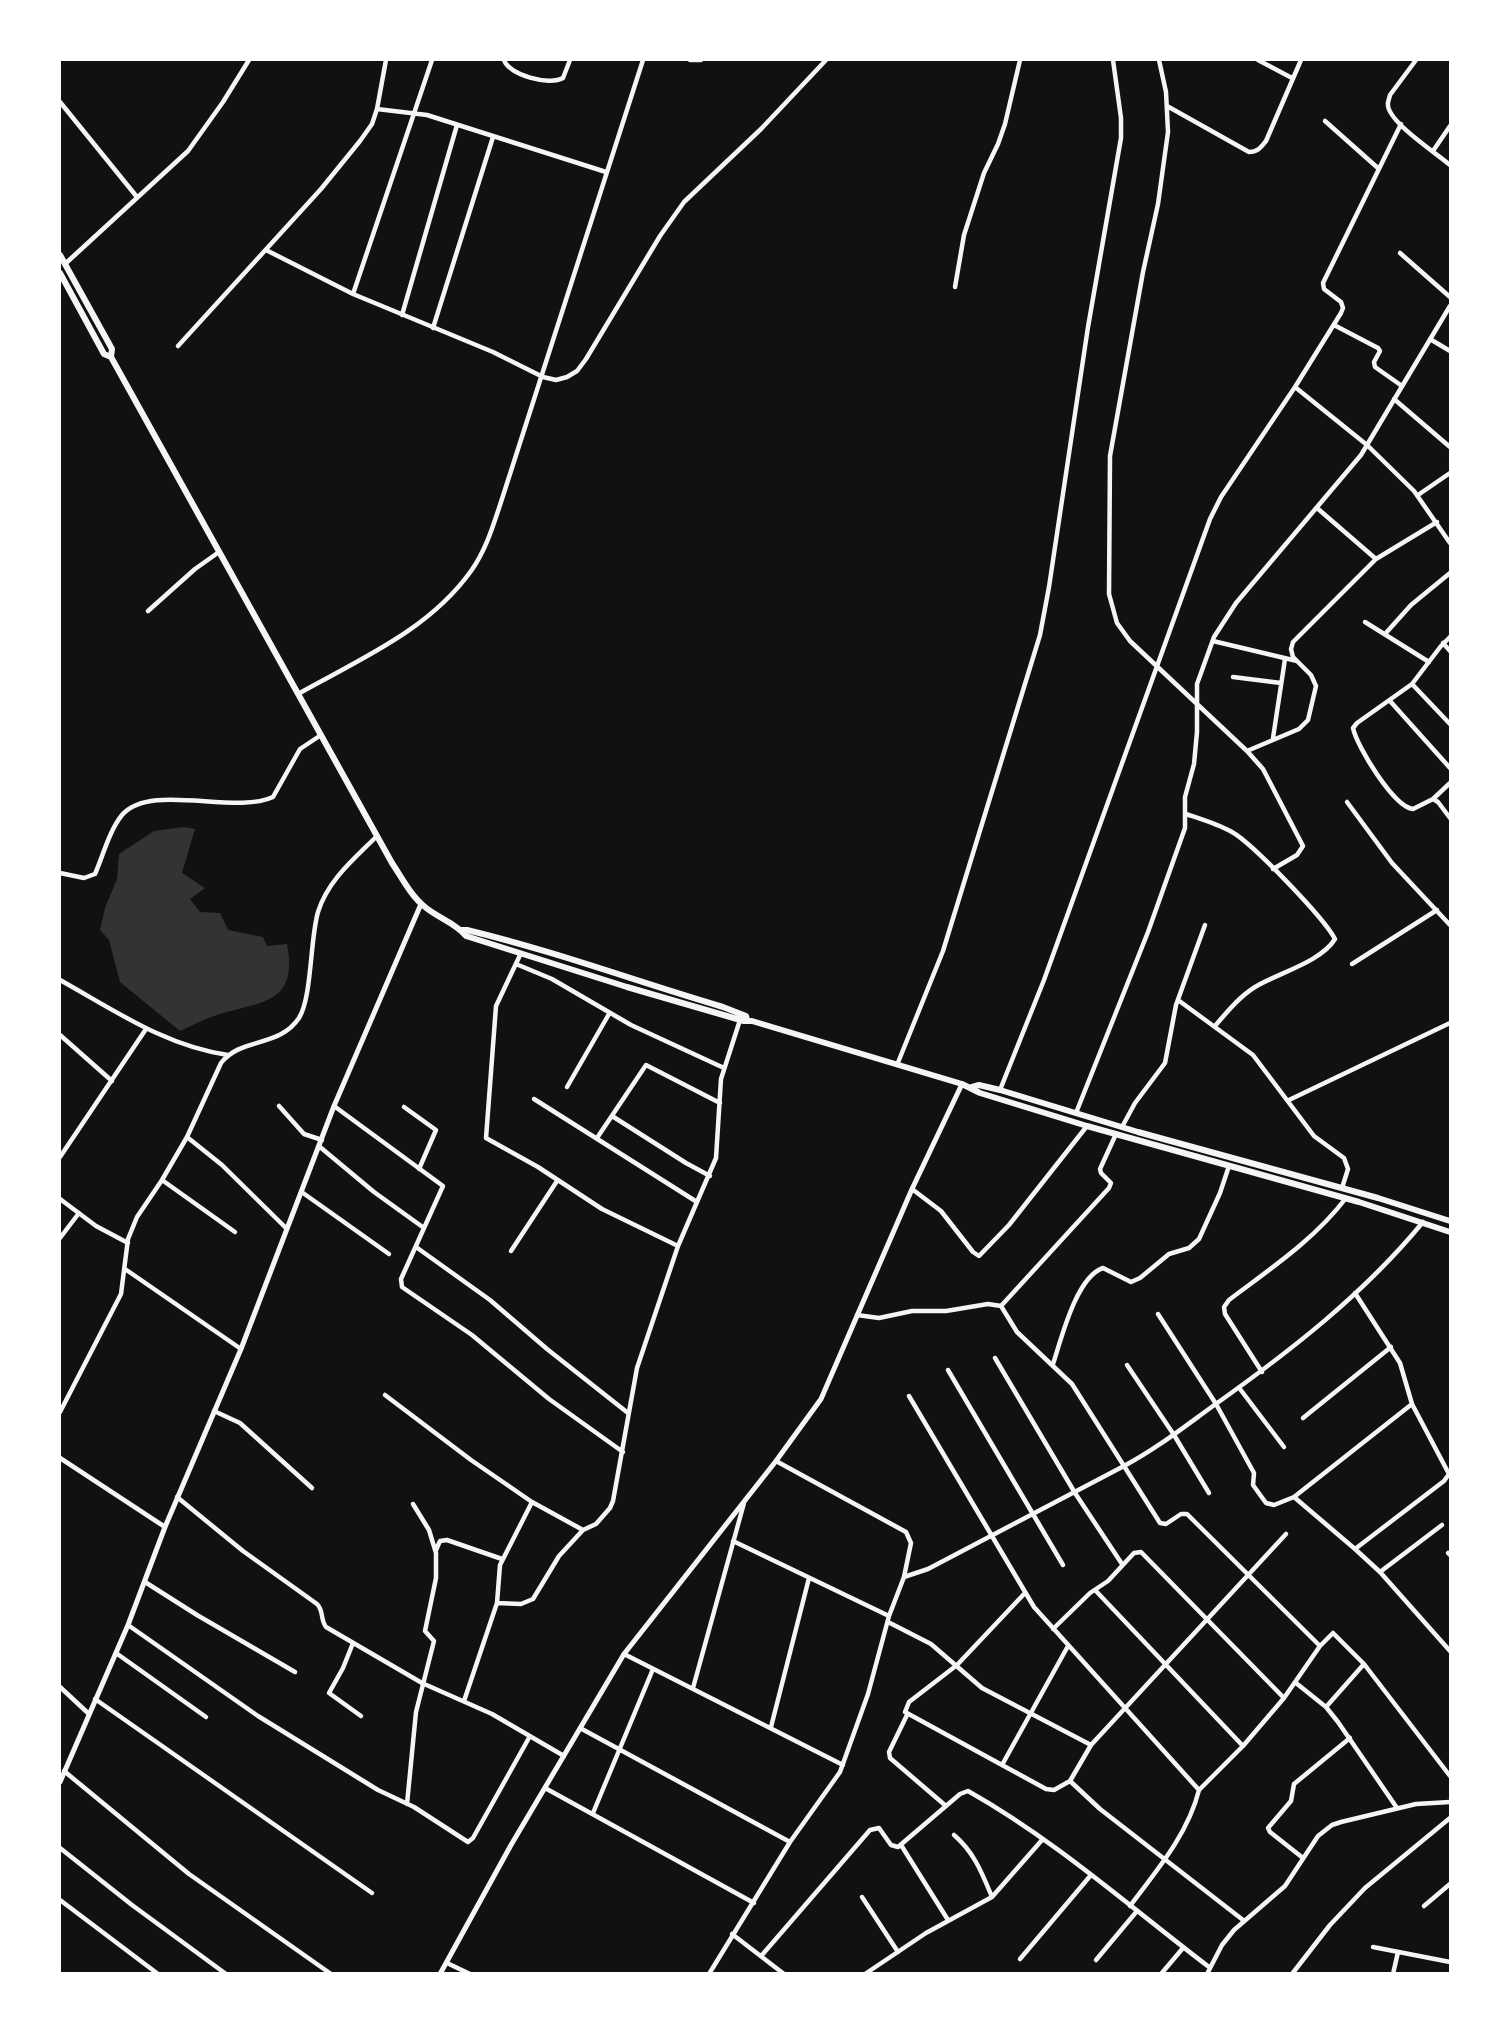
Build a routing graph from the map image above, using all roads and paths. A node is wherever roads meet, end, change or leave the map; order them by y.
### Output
1 (249, 60) edge
2 (386, 60) edge
3 (432, 60) edge
4 (504, 60) edge
5 (570, 60) edge
6 (643, 60) edge
7 (690, 60) edge
8 (701, 60) edge
9 (826, 60) edge
10 (1020, 60) edge
11 (1113, 60) edge
12 (1159, 60) edge
13 (1258, 60) edge
14 (1301, 60) edge
15 (1416, 60) edge
16 (1292, 78) junction
17 (60, 102) edge
18 (1167, 106) junction
19 (377, 109) junction
20 (415, 113) junction
21 (1325, 121) dead end
22 (1401, 124) junction
23 (457, 125) junction
24 (1451, 125) edge
25 (493, 138) junction
26 (1433, 150) junction
27 (1451, 164) edge
28 (1379, 169) junction
29 (607, 172) junction
30 (137, 197) junction
31 (266, 250) junction
32 (1400, 253) dead end
33 (60, 255) edge
34 (65, 264) junction
35 (60, 273) edge
36 (955, 287) dead end
37 (353, 294) junction
38 (1451, 297) edge
39 (1451, 306) edge
40 (402, 315) junction
41 (1334, 325) junction
42 (433, 328) junction
43 (1430, 339) junction
44 (178, 346) dead end
45 (1451, 351) edge
46 (111, 357) junction
47 (543, 377) junction
48 (1402, 386) junction
49 (1295, 387) junction
50 (1394, 400) junction
51 (1367, 445) junction
52 (1451, 447) edge
53 (1451, 473) edge
54 (1418, 495) junction
55 (1317, 508) junction
56 (1437, 522) junction
57 (1451, 543) edge
58 (219, 552) junction
59 (1376, 559) junction
60 (1451, 573) edge
61 (148, 611) dead end
62 (1365, 622) dead end
63 (1385, 634) junction
64 (1451, 637) edge
65 (1213, 641) junction
66 (1443, 643) junction
67 (1451, 651) edge
68 (1285, 659) junction
69 (1297, 661) junction
70 (1429, 662) junction
71 (1157, 668) junction
72 (1233, 677) dead end
73 (1282, 683) junction
74 (1412, 684) junction
75 (298, 694) junction
76 (1390, 701) junction
77 (1198, 704) junction
78 (1451, 724) edge
79 (321, 735) junction
80 (1273, 739) junction
81 (1247, 751) junction
82 (1451, 768) edge
83 (1451, 783) edge
84 (1433, 799) junction
85 (1347, 803) dead end
86 (1185, 814) junction
87 (1451, 818) edge
88 (377, 836) junction
89 (1273, 869) junction
90 (60, 873) edge
91 (421, 904) junction
92 (1437, 910) junction
93 (1205, 925) dead end
94 (1451, 925) edge
95 (462, 930) junction
96 (521, 952) junction
97 (516, 964) junction
98 (1352, 964) dead end
99 (60, 980) edge
100 (1178, 1000) junction
101 (610, 1014) junction
102 (743, 1020) junction
103 (1451, 1023) edge
104 (1215, 1026) junction
105 (146, 1029) junction
106 (60, 1035) edge
107 (228, 1055) junction
108 (897, 1065) junction
109 (724, 1068) junction
110 (112, 1081) junction
111 (962, 1084) junction
112 (567, 1087) dead end
113 (972, 1087) junction
114 (1000, 1090) junction
115 (534, 1098) dead end
116 (1289, 1100) junction
117 (720, 1103) junction
118 (279, 1106) dead end
119 (334, 1106) junction
120 (404, 1107) dead end
121 (1076, 1114) junction
122 (612, 1116) junction
123 (1087, 1126) junction
124 (1122, 1128) junction
125 (1116, 1134) junction
126 (187, 1137) junction
127 (597, 1138) junction
128 (322, 1140) junction
129 (320, 1147) junction
130 (60, 1157) edge
131 (1229, 1166) junction
132 (419, 1168) junction
133 (710, 1176) junction
134 (162, 1180) junction
135 (557, 1181) junction
136 (1342, 1188) junction
137 (912, 1189) junction
138 (303, 1192) junction
139 (1346, 1198) junction
140 (60, 1199) edge
141 (697, 1202) junction
142 (79, 1213) junction
143 (1451, 1220) edge
144 (1423, 1222) junction
145 (425, 1228) junction
146 (287, 1229) junction
147 (235, 1232) dead end
148 (1451, 1232) edge
149 (60, 1238) edge
150 (128, 1243) junction
151 (678, 1246) junction
152 (416, 1247) junction
153 (510, 1251) dead end
154 (389, 1254) dead end
155 (125, 1269) junction
156 (1355, 1293) junction
157 (1001, 1307) junction
158 (1158, 1314) dead end
159 (857, 1315) junction
160 (1391, 1347) junction
161 (241, 1349) junction
162 (995, 1358) dead end
163 (1053, 1364) junction
164 (1127, 1365) dead end
165 (948, 1370) dead end
166 (1262, 1371) junction
167 (1240, 1389) junction
168 (385, 1395) dead end
169 (909, 1396) dead end
170 (1216, 1404) junction
171 (1412, 1404) junction
172 (213, 1411) junction
173 (60, 1412) edge
174 (628, 1413) junction
175 (1303, 1418) dead end
176 (1174, 1435) junction
177 (1284, 1447) dead end
178 (623, 1452) junction
179 (60, 1458) edge
180 (776, 1461) junction
181 (1124, 1466) junction
182 (312, 1488) dead end
183 (1075, 1493) junction
184 (1209, 1493) dead end
185 (177, 1497) junction
186 (1294, 1497) junction
187 (744, 1500) junction
188 (533, 1502) junction
189 (413, 1504) dead end
190 (1033, 1514) junction
191 (1442, 1525) dead end
192 (165, 1527) junction
193 (583, 1530) junction
194 (1286, 1534) dead end
195 (993, 1535) junction
196 (733, 1541) junction
197 (1355, 1549) junction
198 (436, 1551) junction
199 (502, 1559) junction
200 (1122, 1564) junction
201 (1063, 1565) dead end
202 (1380, 1572) junction
203 (904, 1577) junction
204 (1249, 1577) junction
205 (809, 1578) junction
206 (145, 1582) junction
207 (1095, 1590) junction
208 (1024, 1594) junction
209 (498, 1603) junction
210 (889, 1619) junction
211 (1208, 1619) junction
212 (128, 1625) junction
213 (1053, 1629) junction
214 (353, 1643) junction
215 (1068, 1646) junction
216 (1320, 1646) junction
217 (1451, 1651) edge
218 (116, 1653) junction
219 (624, 1654) junction
220 (1166, 1664) junction
221 (1364, 1664) junction
222 (957, 1665) junction
223 (653, 1668) junction
224 (295, 1672) dead end
225 (422, 1683) junction
226 (1296, 1683) junction
227 (60, 1687) edge
228 (693, 1688) junction
229 (1284, 1698) junction
230 (95, 1699) junction
231 (464, 1701) junction
232 (1326, 1707) junction
233 (1124, 1708) junction
234 (1031, 1712) junction
235 (89, 1714) junction
236 (908, 1715) junction
237 (361, 1716) dead end
238 (206, 1717) dead end
239 (771, 1727) junction
240 (580, 1728) junction
241 (530, 1736) junction
242 (1350, 1738) junction
243 (1091, 1745) junction
244 (1243, 1746) junction
245 (620, 1748) junction
246 (564, 1756) junction
247 (843, 1765) junction
248 (1002, 1765) junction
249 (64, 1771) junction
250 (1451, 1776) edge
251 (1070, 1781) junction
252 (60, 1782) edge
253 (545, 1788) junction
254 (1199, 1790) junction
255 (1451, 1802) edge
256 (407, 1804) junction
257 (946, 1806) junction
258 (1397, 1808) junction
259 (593, 1813) junction
260 (1451, 1818) edge
261 (954, 1835) dead end
262 (1042, 1840) junction
263 (790, 1842) junction
264 (901, 1845) junction
265 (60, 1848) edge
266 (1166, 1858) junction
267 (1303, 1858) junction
268 (1091, 1875) junction
269 (1451, 1884) edge
270 (372, 1893) dead end
271 (862, 1897) dead end
272 (992, 1897) junction
273 (60, 1900) edge
274 (754, 1903) junction
275 (1130, 1906) junction
276 (1424, 1906) dead end
277 (1137, 1911) junction
278 (948, 1920) junction
279 (1243, 1920) junction
280 (732, 1934) junction
281 (1373, 1947) dead end
282 (1183, 1948) junction
283 (1398, 1951) junction
284 (898, 1952) junction
285 (762, 1955) junction
286 (1020, 1959) dead end
287 (1097, 1960) dead end
288 (1451, 1962) edge
289 (447, 1963) junction
290 (1209, 1967) junction
291 (158, 1973) edge
292 (226, 1973) edge
293 (331, 1973) edge
294 (440, 1973) edge
295 (470, 1973) edge
296 (709, 1973) edge
297 (783, 1973) edge
298 (865, 1973) edge
299 (1161, 1973) edge
300 (1207, 1973) edge
301 (1292, 1973) edge
302 (1393, 1973) edge

1 - 30 street
2 - 19 street
3 - 20 street
4 - 5 street
6 - 29 street
7 - 8 street
9 - 47 street
10 - 36 street
11 - 108 street
12 - 18 street
13 - 16 street
14 - 16 street
15 - 22 street
16 - 18 street
17 - 30 street
18 - 71 street
19 - 20 street
19 - 31 street
20 - 23 street
20 - 37 street
21 - 28 street
22 - 26 street
22 - 28 street
23 - 25 street
23 - 40 street
24 - 26 street
25 - 29 street
25 - 42 street
26 - 27 street
28 - 41 street
29 - 47 street
30 - 34 street
31 - 37 street
31 - 44 street
32 - 38 street
33 - 34 main road
34 - 46 main road
35 - 46 main road
37 - 40 street
39 - 43 street
40 - 42 street
41 - 48 street
41 - 49 street
42 - 47 street
43 - 45 street
43 - 48 street
46 - 58 main road
47 - 75 street
48 - 50 street
49 - 51 street
49 - 71 street
50 - 51 street
50 - 52 street
51 - 54 street
51 - 55 street
53 - 54 street
54 - 56 street
55 - 59 street
55 - 65 street
56 - 57 street
56 - 59 street
58 - 61 street
58 - 75 main road
59 - 69 street
60 - 63 street
62 - 63 street
63 - 70 street
64 - 66 street
65 - 68 street
65 - 77 street
66 - 67 street
66 - 70 street
68 - 69 street
68 - 73 street
69 - 80 street
70 - 74 street
71 - 77 street
71 - 114 street
72 - 73 street
73 - 80 street
74 - 76 street
74 - 78 street
75 - 79 main road
76 - 82 street
76 - 84 street
77 - 81 street
77 - 86 street
79 - 88 main road
79 - 90 street
80 - 81 street
81 - 89 street
83 - 84 street
84 - 87 street
85 - 92 street
86 - 89 street
86 - 121 street
88 - 91 main road
88 - 107 street
89 - 104 street
91 - 95 main road
91 - 119 street
92 - 94 street
92 - 98 street
93 - 100 street
95 - 96 main road
95 - 102 main road
96 - 97 street
96 - 102 main road
97 - 101 street
97 - 135 street
99 - 105 street
100 - 104 street
100 - 124 street
101 - 109 street
101 - 112 street
102 - 108 main road
102 - 109 street
103 - 116 street
104 - 116 street
105 - 107 street
105 - 110 street
106 - 110 street
107 - 126 street
108 - 111 main road
109 - 117 street
110 - 130 street
111 - 113 main road
111 - 137 street
113 - 114 main road
113 - 123 main road
114 - 121 main road
115 - 127 street
116 - 136 street
117 - 122 street
117 - 133 street
118 - 128 street
119 - 128 street
119 - 132 street
120 - 132 street
121 - 124 main road
122 - 127 street
122 - 133 street
123 - 125 main road
123 - 137 street
124 - 136 main road
125 - 131 main road
125 - 157 street
126 - 134 street
126 - 146 street
127 - 141 street
128 - 129 street
129 - 138 street
129 - 145 street
131 - 139 main road
131 - 163 street
132 - 145 street
133 - 141 street
134 - 147 street
134 - 150 street
135 - 151 street
135 - 153 street
136 - 143 main road
137 - 159 street
138 - 146 street
138 - 154 street
139 - 144 main road
139 - 166 street
140 - 142 street
141 - 151 street
142 - 149 street
142 - 150 street
144 - 148 main road
144 - 156 street
145 - 152 street
146 - 161 street
150 - 155 street
151 - 174 street
152 - 174 street
152 - 178 street
155 - 161 street
155 - 173 street
156 - 160 street
156 - 166 street
157 - 159 street
157 - 163 street
158 - 170 street
159 - 180 street
160 - 171 street
160 - 175 street
161 - 172 street
162 - 183 street
163 - 181 street
164 - 176 street
165 - 190 street
166 - 167 street
167 - 170 street
167 - 177 street
168 - 188 street
169 - 195 street
170 - 176 street
170 - 186 street
171 - 186 street
171 - 197 street
172 - 182 street
172 - 185 street
174 - 178 street
176 - 181 street
176 - 184 street
178 - 193 street
179 - 192 street
180 - 187 street
180 - 203 street
181 - 183 street
181 - 204 street
183 - 190 street
183 - 200 street
185 - 192 street
185 - 214 street
186 - 197 street
187 - 196 street
187 - 219 street
188 - 193 street
188 - 199 street
189 - 198 street
190 - 195 street
190 - 201 street
191 - 202 street
192 - 206 street
193 - 209 street
194 - 204 street
195 - 203 street
195 - 208 street
196 - 205 street
196 - 228 street
197 - 202 street
198 - 199 street
198 - 225 street
199 - 209 street
200 - 207 street
200 - 211 street
202 - 217 street
203 - 210 street
204 - 211 street
204 - 216 street
205 - 210 street
205 - 239 street
206 - 212 street
206 - 224 street
207 - 213 street
207 - 220 street
208 - 213 street
208 - 222 street
209 - 231 street
210 - 222 street
210 - 247 street
211 - 220 street
211 - 229 street
212 - 218 street
212 - 256 street
213 - 215 street
214 - 225 street
214 - 237 street
215 - 233 street
215 - 234 street
216 - 221 street
216 - 226 street
218 - 230 street
218 - 238 street
219 - 223 street
219 - 240 street
220 - 233 street
220 - 244 street
221 - 232 street
221 - 250 street
222 - 234 street
222 - 236 street
223 - 228 street
223 - 245 street
225 - 231 street
225 - 256 street
226 - 229 street
226 - 232 street
227 - 235 street
228 - 239 street
229 - 244 street
230 - 235 street
230 - 270 street
231 - 241 street
232 - 242 street
233 - 243 street
233 - 254 street
234 - 243 street
234 - 248 street
235 - 249 street
236 - 248 street
236 - 257 street
239 - 247 street
240 - 245 street
240 - 246 street
241 - 246 street
241 - 256 street
242 - 258 street
242 - 267 street
243 - 251 street
244 - 254 street
245 - 259 street
245 - 263 street
246 - 253 street
247 - 263 street
248 - 251 street
249 - 252 street
249 - 293 street
251 - 266 street
253 - 259 street
253 - 289 street
254 - 266 street
255 - 258 street
257 - 262 street
257 - 264 street
258 - 267 street
259 - 274 street
260 - 301 street
261 - 272 street
262 - 268 street
262 - 272 street
263 - 274 street
264 - 278 street
264 - 285 street
265 - 292 street
266 - 275 street
266 - 279 street
267 - 279 street
268 - 275 street
268 - 286 street
269 - 276 street
271 - 284 street
272 - 278 street
273 - 291 street
274 - 280 street
275 - 277 street
277 - 282 street
277 - 287 street
278 - 284 street
279 - 290 street
280 - 285 street
280 - 296 street
281 - 283 street
282 - 290 street
282 - 299 street
283 - 288 street
283 - 302 street
284 - 298 street
285 - 297 street
289 - 294 street
289 - 295 street
290 - 300 street

